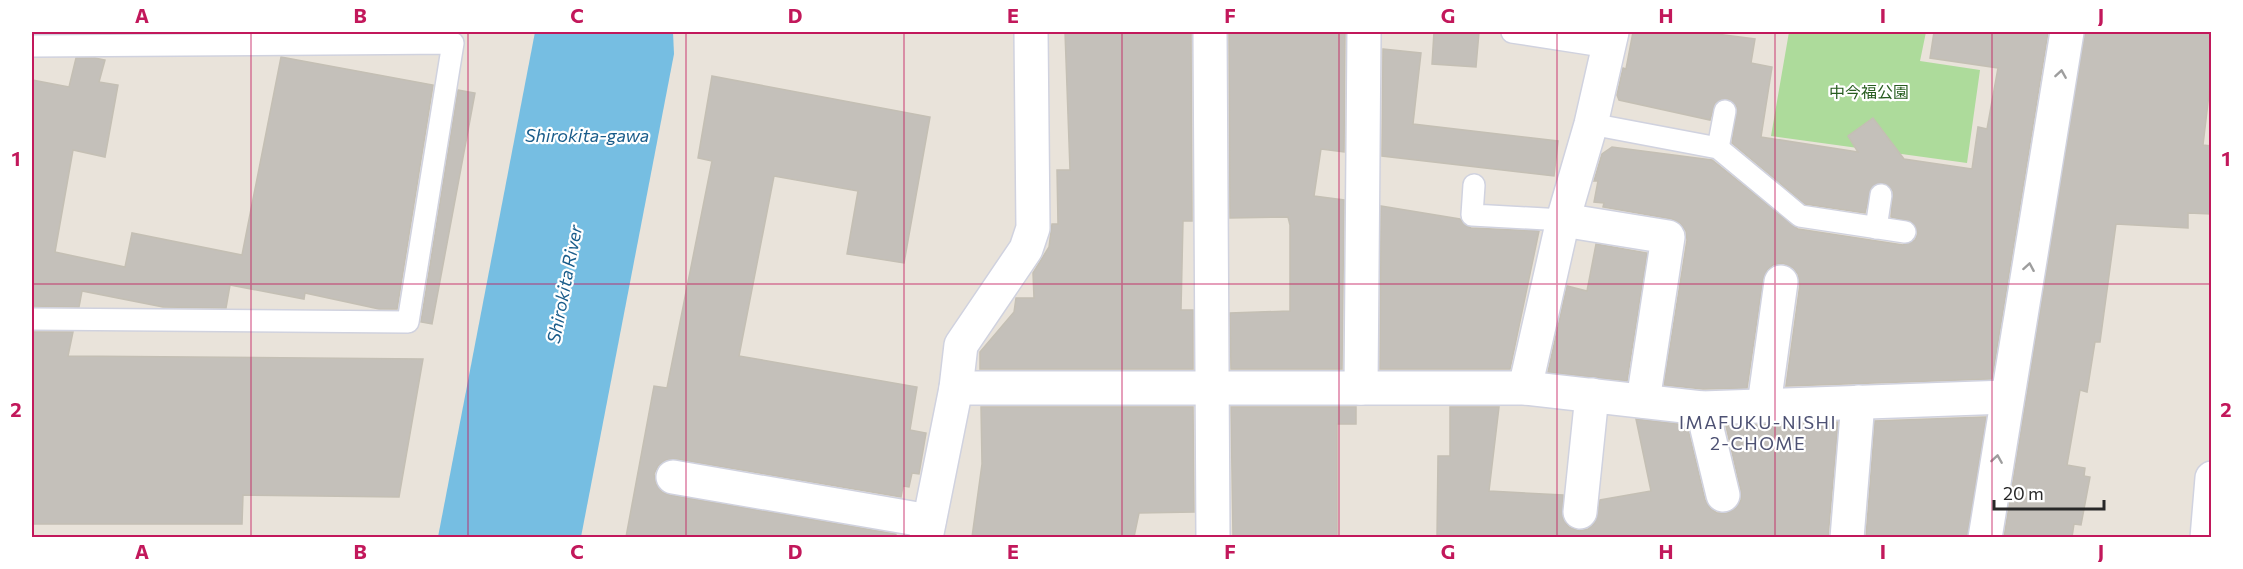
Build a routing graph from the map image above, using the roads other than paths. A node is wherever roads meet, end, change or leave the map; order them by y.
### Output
1 (1030, 32) edge
2 (1210, 32) edge
3 (1364, 32) edge
4 (1512, 32) edge
5 (2067, 32) edge
6 (1611, 40) edge
7 (32, 46) edge
8 (1725, 111) dead end
9 (1591, 124) junction
10 (1718, 148) junction
11 (1474, 185) dead end
12 (1881, 195) dead end
13 (1563, 220) junction
14 (1876, 228) junction
15 (1905, 232) dead end
16 (1781, 282) dead end
17 (32, 319) edge
18 (956, 388) junction
19 (1213, 388) junction
20 (1361, 388) junction
21 (1526, 388) junction
22 (1592, 395) junction
23 (2007, 397) junction
24 (1643, 401) junction
25 (1858, 402) junction
26 (1764, 405) junction
27 (1702, 408) junction
28 (673, 477) dead end
29 (2211, 478) edge
30 (1723, 495) dead end
31 (1580, 512) dead end
32 (928, 529) edge
33 (1213, 537) edge
34 (1847, 537) edge
35 (1985, 537) edge
36 (2207, 537) edge

1 - 18 street
2 - 19 street
3 - 20 street
4 - 6 lane
23 -> 5 street
6 - 9 street
7 - 17 lane
8 - 10 lane
9 - 10 lane
9 - 13 street
10 - 14 lane
11 - 13 lane
12 - 14 lane
13 - 21 street
13 - 24 street
14 - 15 lane
16 - 26 street
18 - 19 street
18 - 32 street
19 - 20 street
19 - 33 street
20 - 21 street
21 - 22 street
22 - 24 street
22 - 31 street
23 - 25 street
35 -> 23 street
24 - 27 street
25 - 26 street
25 - 34 street
26 - 27 street
27 - 30 street
28 - 32 street
29 - 36 street

